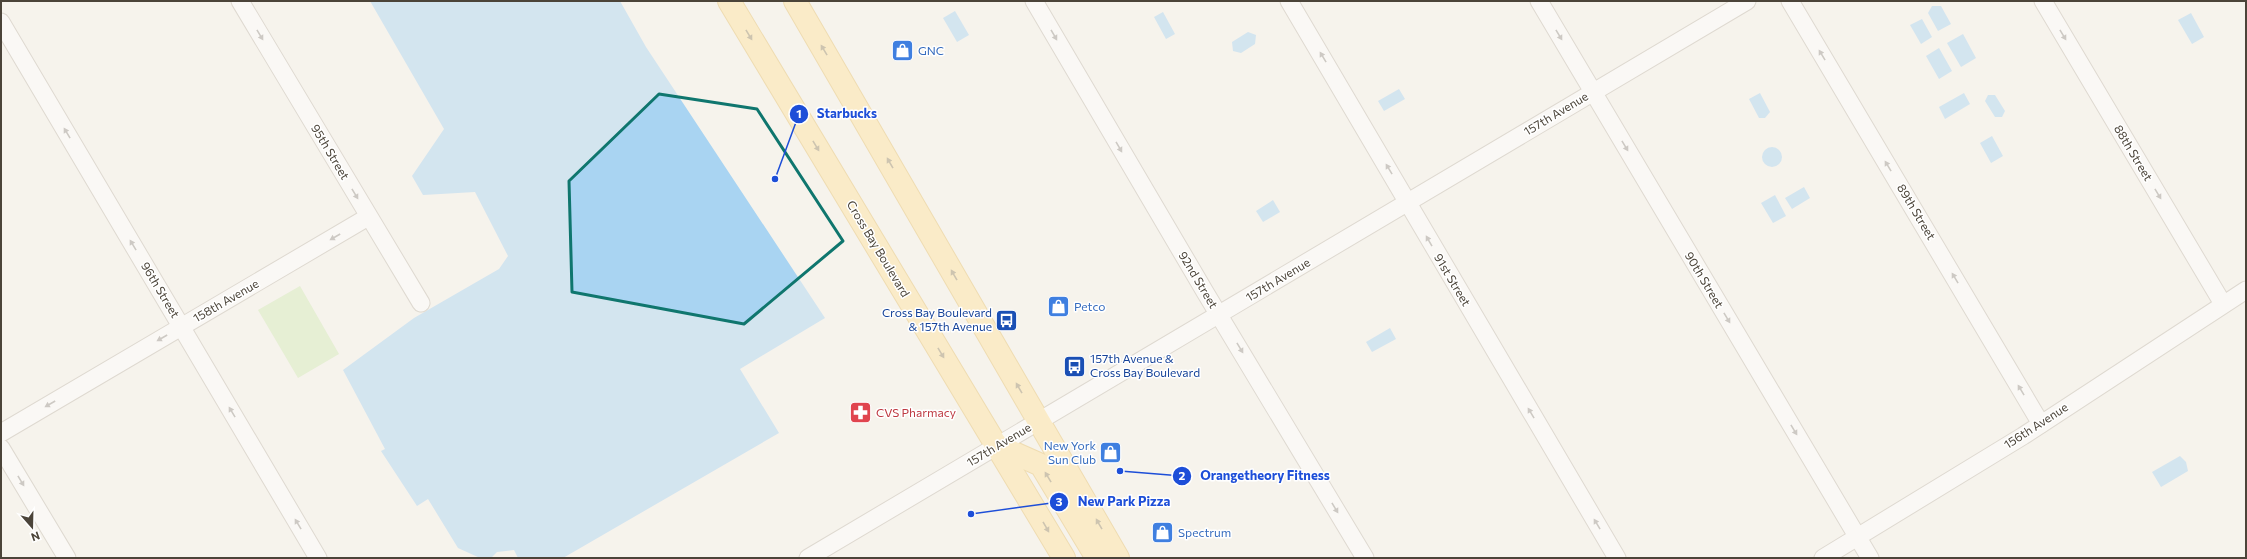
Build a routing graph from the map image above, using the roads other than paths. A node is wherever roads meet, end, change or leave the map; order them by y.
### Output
1 (240, 1) edge
2 (794, 1) edge
3 (1034, 1) edge
4 (1289, 1) edge
5 (1539, 1) edge
6 (1747, 1) edge
7 (1790, 1) edge
8 (2043, 1) edge
9 (730, 2) edge
10 (1, 22) edge
11 (1593, 92) junction
12 (1408, 203) junction
13 (368, 217) junction
14 (2246, 290) edge
15 (421, 303) dead end
16 (2223, 304) junction
17 (1219, 315) junction
18 (182, 327) junction
19 (1038, 422) junction
20 (2041, 424) junction
21 (1, 432) edge
22 (998, 446) junction
23 (1, 448) edge
24 (1858, 538) junction
25 (817, 556) edge
26 (67, 558) edge
27 (318, 558) edge
28 (1064, 558) edge
29 (1097, 558) edge
30 (1118, 558) edge
31 (1365, 558) edge
32 (1617, 558) edge
33 (1823, 558) edge
34 (1870, 558) edge

1 -> 13 street, 95th Street
19 -> 2 main road
3 -> 17 street, 92nd Street
12 -> 4 street, 91st Street
5 -> 11 street, 90th Street
6 - 11 street, 157th Avenue
20 -> 7 street, 89th Street
8 -> 16 street, 88th Street
9 -> 22 main road, Cross Bay Boulevard
18 -> 10 street, 96th Street
11 - 12 street, 157th Avenue
11 -> 24 street, 90th Street
12 - 17 street, 157th Avenue
32 -> 12 street, 91st Street
13 - 15 street, 95th Street
13 -> 18 street, 158th Avenue
14 - 16 street, 156th Avenue
16 - 20 street, 156th Avenue
17 - 19 street, 157th Avenue
17 -> 31 street, 92nd Street
18 -> 21 street, 158th Avenue
27 -> 18 street, 96th Street
19 - 22 street, 157th Avenue
30 -> 19 main road
20 - 24 street, 156th Avenue
22 - 25 street, 157th Avenue
22 -> 28 main road, Cross Bay Boulevard
29 -> 22 main road
23 -> 26 street
24 - 33 street, 156th Avenue
24 - 34 street, 90th Street

